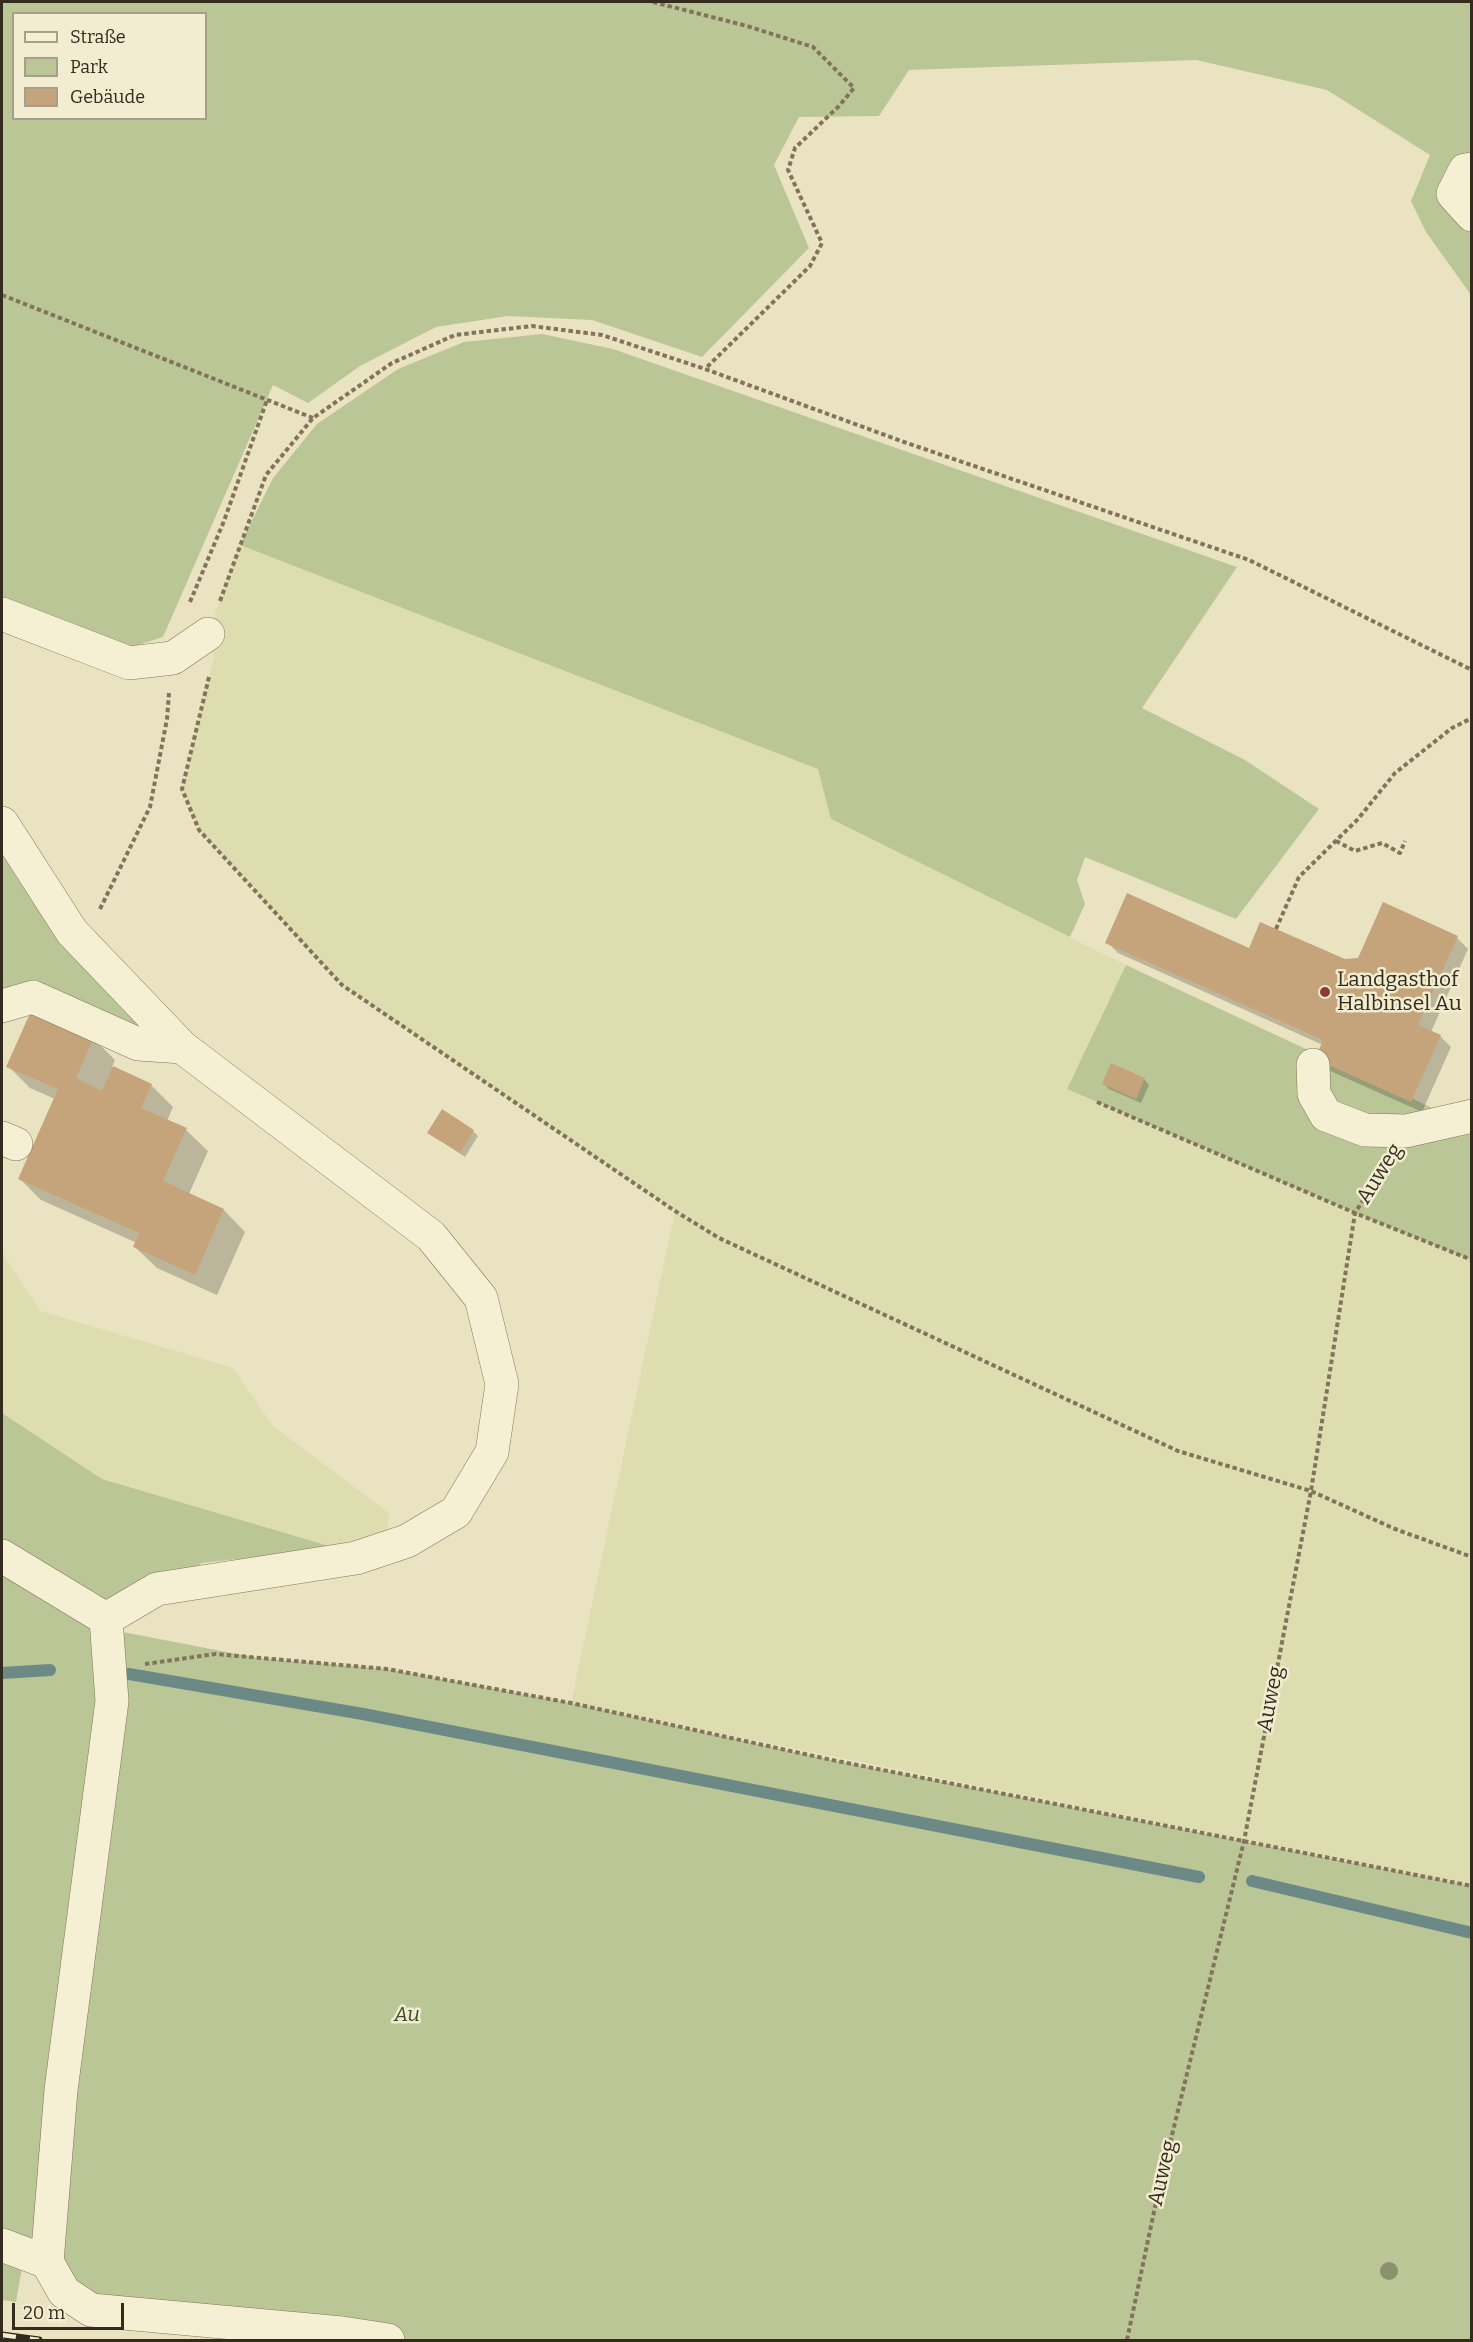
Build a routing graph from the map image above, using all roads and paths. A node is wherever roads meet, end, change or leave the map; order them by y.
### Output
1 (653, 2) edge
2 (1472, 169) edge
3 (1472, 215) edge
4 (2, 295) edge
5 (705, 369) junction
6 (267, 400) junction
7 (313, 418) junction
8 (189, 604) dead end
9 (2, 614) edge
10 (208, 634) junction
11 (173, 658) junction
12 (1472, 670) edge
13 (1472, 718) edge
14 (2, 823) edge
15 (1336, 841) junction
16 (1406, 842) dead end
17 (1275, 929) dead end
18 (72, 932) junction
19 (2, 1005) edge
20 (182, 1047) junction
21 (1313, 1065) dead end
22 (1097, 1102) dead end
23 (1472, 1116) edge
24 (1406, 1131) junction
25 (1355, 1213) junction
26 (1472, 1260) edge
27 (1311, 1491) junction
28 (2, 1556) edge
29 (1472, 1557) edge
30 (106, 1619) junction
31 (111, 1668) junction
32 (1244, 1841) junction
33 (1472, 1886) edge
34 (2, 2245) edge
35 (48, 2262) junction
36 (388, 2340) edge
37 (1127, 2340) edge

1 - 5 path
2 - 3 street
4 - 6 path
5 - 7 path
5 - 12 path
6 - 7 path
6 - 8 path
7 - 10 path
9 - 11 street
10 - 11 street
10 - 27 path
11 - 18 path
13 - 15 path
14 - 18 street
15 - 16 path
15 - 17 path
18 - 20 street
19 - 20 street
20 - 30 street
21 - 24 street
22 - 25 path
23 - 24 street, Auweg
24 - 25 path, Auweg
25 - 26 path
25 - 27 path, Auweg
27 - 29 path
27 - 32 path, Auweg
28 - 30 street
30 - 31 street
31 - 32 path
31 - 35 street
32 - 33 path
32 - 37 path, Auweg
34 - 35 street
35 - 36 street

